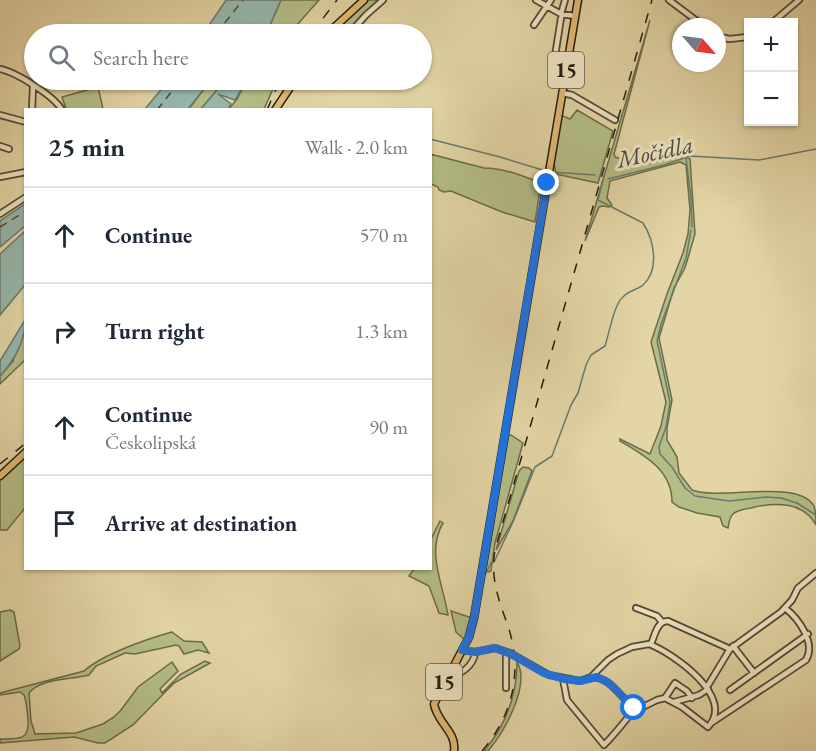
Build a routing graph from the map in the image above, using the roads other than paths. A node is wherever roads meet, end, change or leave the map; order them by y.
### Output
1 (364, 0) edge
2 (383, 0) edge
3 (536, 0) edge
4 (551, 0) edge
5 (564, 0) edge
6 (578, 0) edge
7 (669, 0) edge
8 (799, 0) edge
9 (546, 7) junction
10 (561, 16) junction
11 (575, 16) junction
12 (693, 18) edge
13 (778, 18) edge
14 (340, 24) edge
15 (358, 24) edge
16 (534, 26) dead end
17 (744, 37) edge
18 (726, 38) edge
19 (556, 46) junction
20 (570, 46) junction
21 (555, 56) dead end
22 (0, 69) edge
23 (24, 80) edge
24 (33, 90) edge
25 (39, 90) edge
26 (288, 90) edge
27 (562, 93) junction
28 (32, 108) edge
29 (61, 108) edge
30 (276, 108) edge
31 (1, 116) edge
32 (615, 120) dead end
33 (24, 122) edge
34 (0, 125) edge
35 (0, 146) edge
36 (9, 148) dead end
37 (24, 172) edge
38 (0, 177) edge
39 (24, 198) edge
40 (0, 214) edge
41 (24, 453) edge
42 (0, 476) edge
43 (816, 573) edge
44 (636, 608) dead end
45 (785, 608) junction
46 (662, 622) junction
47 (808, 634) junction
48 (651, 644) junction
49 (731, 648) junction
50 (462, 650) junction
51 (475, 652) junction
52 (506, 652) junction
53 (754, 672) junction
54 (591, 677) junction
55 (564, 679) junction
56 (445, 680) junction
57 (506, 688) dead end
58 (708, 688) junction
59 (730, 690) dead end
60 (665, 698) junction
61 (692, 698) junction
62 (674, 702) junction
63 (634, 708) junction
64 (711, 723) junction
65 (454, 751) edge

1 - 14 main road
2 - 15 street
3 - 9 street
4 - 9 street
5 - 10 street
6 - 11 main road, 15
7 - 12 street
8 - 13 street
9 - 10 street
9 - 16 street
10 - 11 street
10 - 19 street
11 - 20 main road, 15
17 - 18 street
19 - 20 street
19 - 21 street
20 - 27 main road, 15
22 - 23 street
24 - 28 street
25 - 29 street
26 - 30 main road
27 - 32 street
27 - 50 main road, 15
31 - 33 street
31 - 34 street
35 - 36 street
37 - 38 street
39 - 40 street
41 - 42 main road
43 - 45 street
44 - 46 street
45 - 47 street
45 - 49 street
46 - 48 street
46 - 49 street
47 - 53 street
47 - 64 street
48 - 54 street
48 - 58 street
49 - 53 street
49 - 58 street
50 - 51 street
50 - 56 main road, 15
51 - 52 street
51 - 56 street
52 - 55 street
52 - 57 street
53 - 59 street
54 - 55 street
54 - 63 street
55 - 63 street
56 - 65 main road, 15
58 - 61 street
58 - 64 street
60 - 61 street
60 - 62 street
60 - 63 street
61 - 62 street
62 - 64 street

